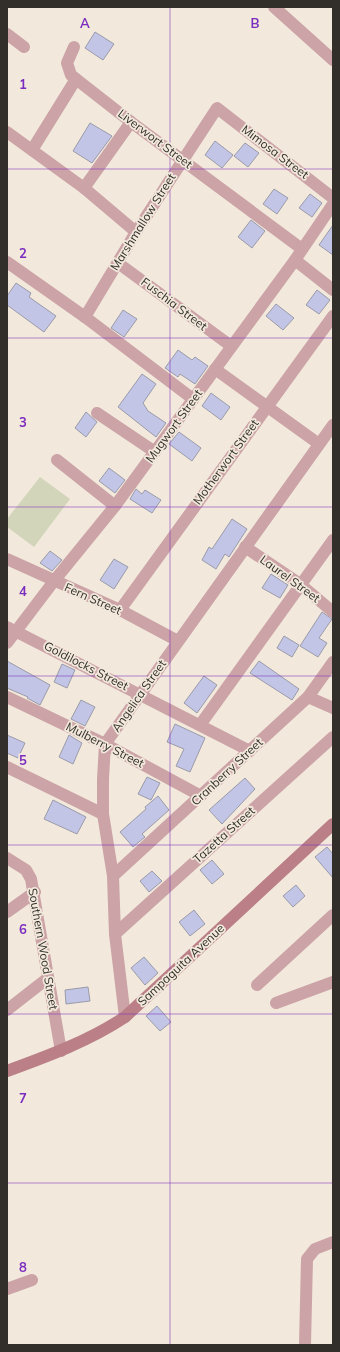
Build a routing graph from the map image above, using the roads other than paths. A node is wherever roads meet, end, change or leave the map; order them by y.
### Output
1 (274, 7) edge
2 (7, 34) edge
3 (24, 47) dead end
4 (74, 47) dead end
5 (333, 60) edge
6 (76, 79) junction
7 (217, 108) joint
8 (131, 122) junction
9 (7, 132) edge
10 (32, 150) junction
11 (182, 159) junction
12 (84, 188) junction
13 (333, 198) edge
14 (333, 204) edge
15 (136, 232) junction
16 (302, 249) junction
17 (295, 260) junction
18 (7, 262) edge
19 (118, 263) junction
20 (333, 290) edge
21 (333, 316) edge
22 (85, 317) junction
23 (231, 346) junction
24 (215, 369) junction
25 (193, 399) junction
26 (266, 406) junction
27 (97, 413) dead end
28 (333, 425) edge
29 (319, 444) junction
30 (156, 452) junction
31 (57, 460) dead end
32 (115, 506) junction
33 (333, 540) edge
34 (245, 547) junction
35 (7, 559) edge
36 (54, 581) junction
37 (300, 584) junction
38 (120, 610) junction
39 (333, 612) edge
40 (12, 629) edge
41 (178, 641) junction
42 (7, 643) edge
43 (333, 662) edge
44 (141, 694) junction
45 (7, 697) edge
46 (308, 697) junction
47 (333, 708) edge
48 (200, 725) junction
49 (333, 737) edge
50 (105, 744) junction
51 (250, 751) junction
52 (7, 767) edge
53 (202, 796) junction
54 (103, 814) junction
55 (333, 824) edge
56 (7, 858) edge
57 (113, 876) junction
58 (35, 892) junction
59 (7, 912) edge
60 (333, 915) edge
61 (115, 934) junction
62 (48, 978) junction
63 (333, 982) edge
64 (257, 985) dead end
65 (276, 1003) dead end
66 (7, 1010) edge
67 (126, 1017) junction
68 (61, 1051) junction
69 (7, 1071) edge
70 (333, 1242) edge
71 (32, 1280) dead end
72 (7, 1289) edge
73 (305, 1345) edge

1 - 5 street
2 - 3 street
4 - 6 street
6 - 8 street, Liverwort Street
6 - 10 street
7 - 11 street, Marshmallow Street
7 - 13 street, Mimosa Street
8 - 11 street, Liverwort Street
8 - 12 street
9 - 10 street
10 - 12 street
11 - 15 street, Marshmallow Street
11 - 16 street, Liverwort Street
12 - 15 street
14 - 16 street, Mugwort Street
15 - 19 street, Marshmallow Street
16 - 17 street, Mugwort Street
17 - 20 street
17 - 23 street, Mugwort Street
18 - 22 street
19 - 22 street, Marshmallow Street
19 - 23 street, Fuschia Street
21 - 26 street, Motherwort Street
22 - 25 street
23 - 24 street, Mugwort Street
24 - 25 street, Mugwort Street
24 - 26 street
25 - 30 street, Mugwort Street
26 - 29 street
26 - 38 street, Motherwort Street
27 - 30 street
28 - 29 street, Angelica Street
29 - 34 street, Angelica Street
30 - 32 street, Mugwort Street
31 - 32 street
32 - 36 street, Mugwort Street
33 - 37 street
34 - 37 street, Laurel Street
34 - 41 street, Angelica Street
35 - 36 street, Fern Street
36 - 38 street, Fern Street
36 - 40 street, Mugwort Street
37 - 39 street, Laurel Street
37 - 48 street
38 - 41 street, Fern Street
40 - 42 street, Mugwort Street
40 - 44 street, Goldilocks Street
41 - 44 street, Angelica Street
43 - 46 street, Cranberry Street
44 - 48 street, Goldilocks Street
44 - 50 street, Angelica Street
45 - 50 street, Mulberry Street
46 - 47 street
46 - 51 street, Cranberry Street
48 - 51 street, Goldilocks Street
49 - 61 street, Tazetta Street
50 - 53 street, Mulberry Street
50 - 54 street, Angelica Street
51 - 53 street, Cranberry Street
52 - 54 street
53 - 57 street, Cranberry Street
54 - 57 street, Angelica Street
55 - 67 main road, Sampaguita Avenue
56 - 58 street, Southern Wood Street
57 - 61 street, Angelica Street
58 - 59 street
58 - 62 street, Southern Wood Street
60 - 64 street
61 - 67 street, Angelica Street
62 - 66 street
62 - 68 street, Southern Wood Street
63 - 65 street
67 - 68 main road, Sampaguita Avenue
68 - 69 main road, Sampaguita Avenue
70 - 73 street
71 - 72 street

